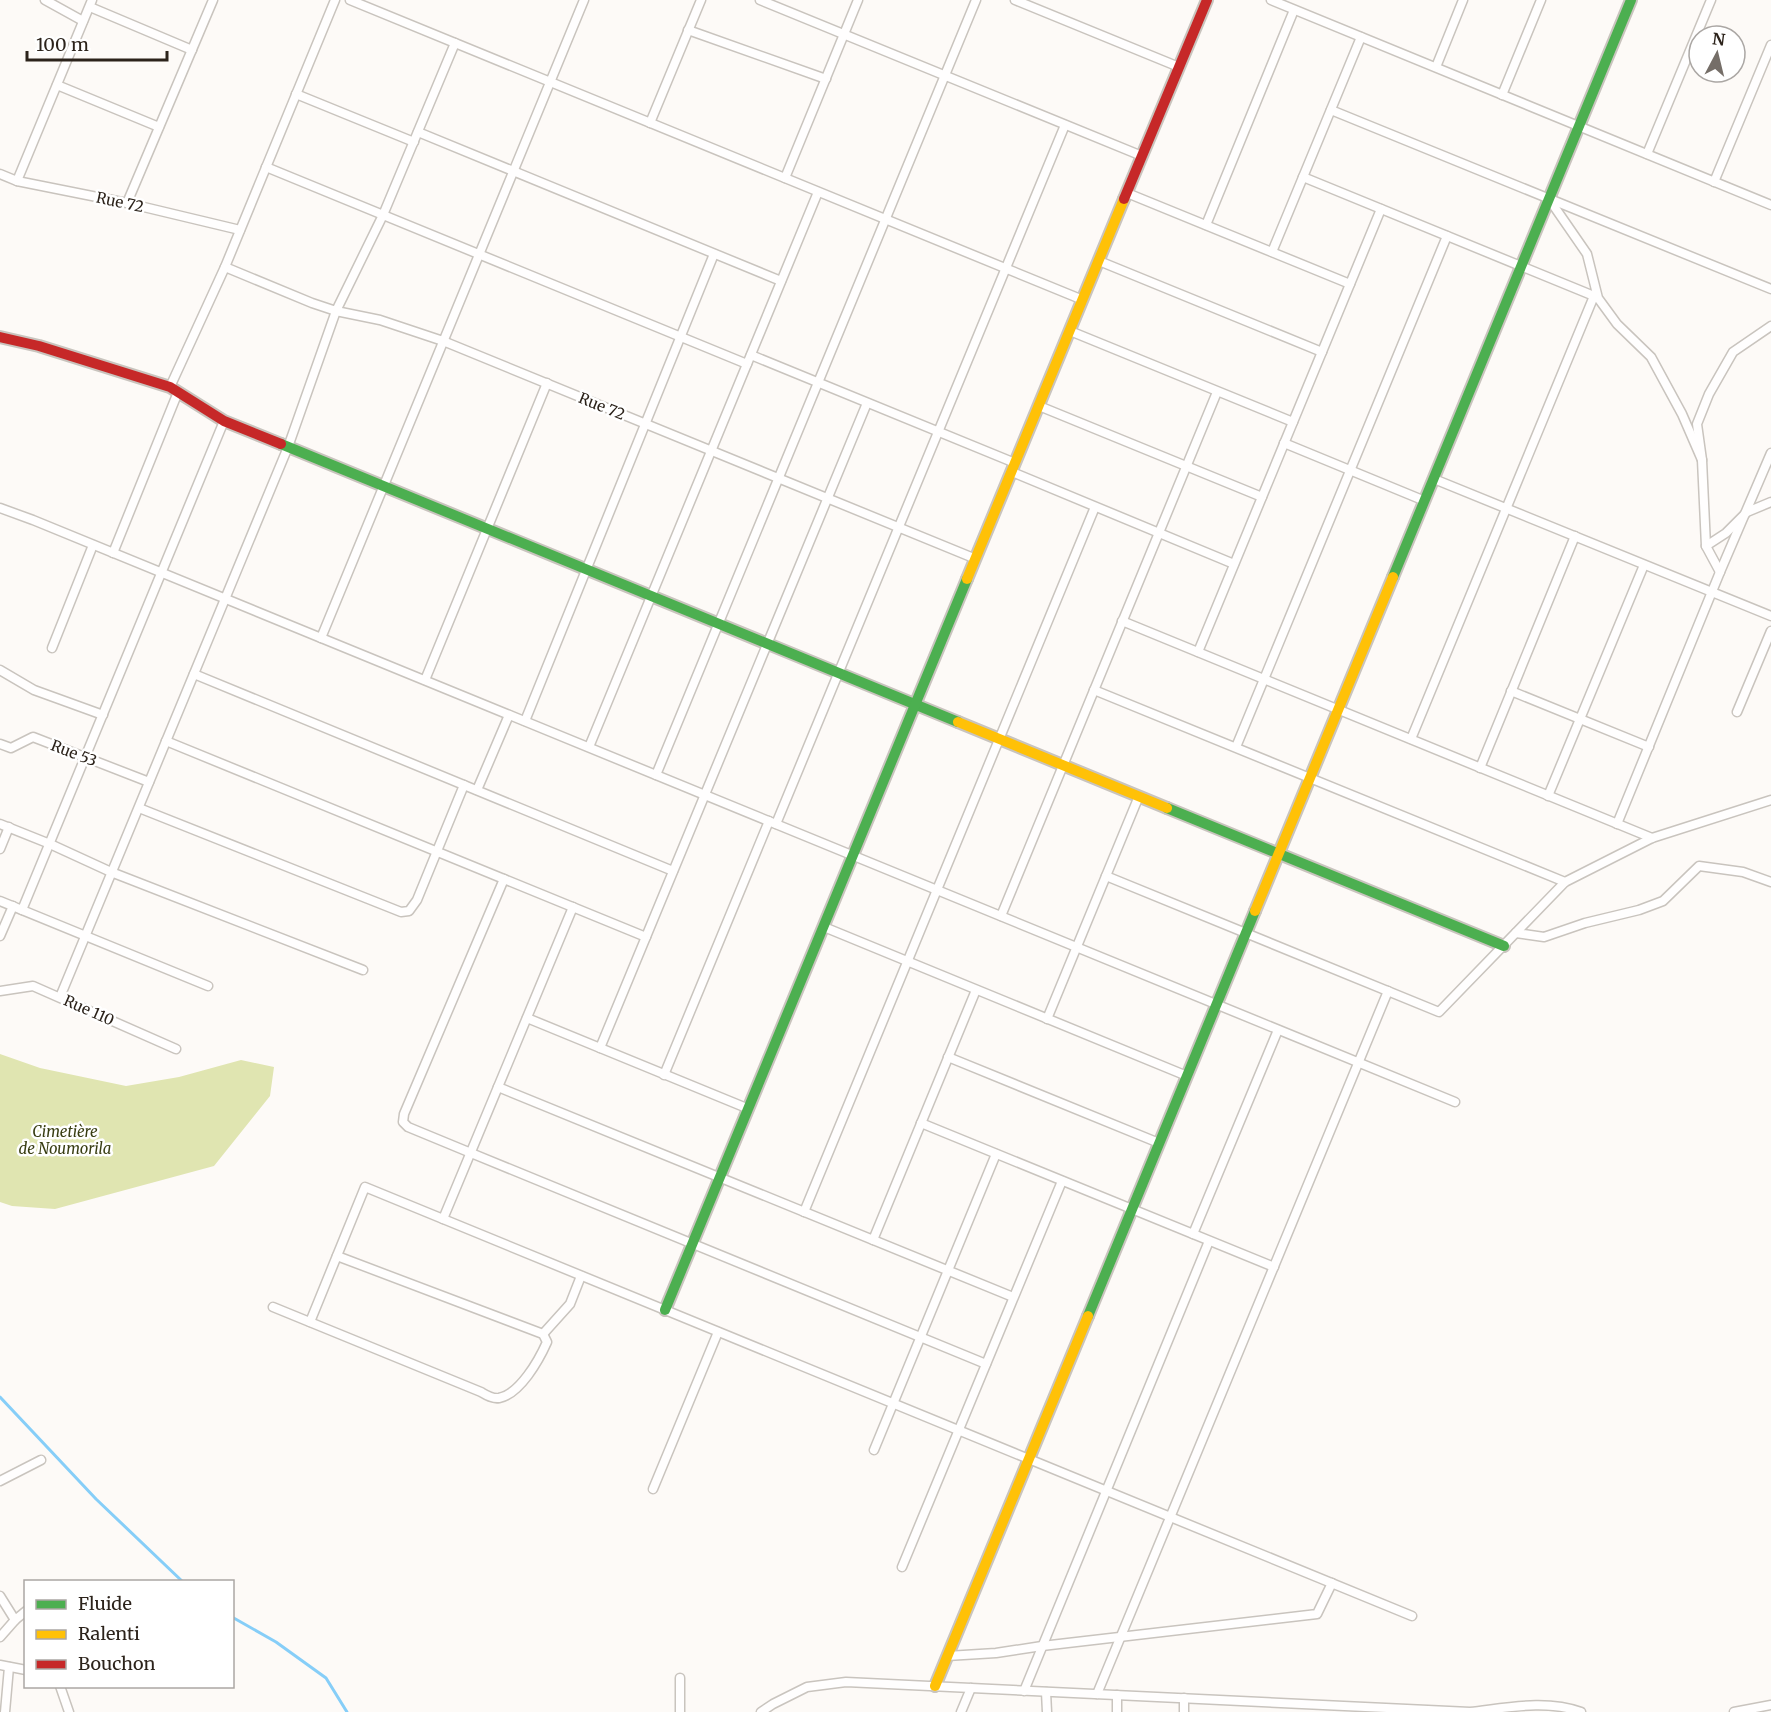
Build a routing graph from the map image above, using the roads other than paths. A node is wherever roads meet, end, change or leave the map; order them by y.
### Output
1 (45, 0) edge
2 (213, 0) edge
3 (335, 0) edge
4 (350, 0) edge
5 (584, 0) edge
6 (701, 0) edge
7 (760, 0) edge
8 (858, 0) edge
9 (976, 0) edge
10 (1015, 0) edge
11 (1207, 0) edge
12 (1271, 0) edge
13 (1463, 0) edge
14 (1541, 0) edge
15 (1632, 0) edge
16 (1711, 0) edge
17 (91, 3) edge
18 (1294, 10) junction
19 (83, 21) junction
20 (688, 30) junction
21 (844, 34) junction
22 (1361, 37) junction
23 (455, 43) junction
24 (1771, 45) edge
25 (192, 50) junction
26 (1179, 67) junction
27 (1436, 68) junction
28 (945, 76) junction
29 (826, 78) junction
30 (550, 82) junction
31 (57, 85) junction
32 (296, 94) junction
33 (1502, 95) junction
34 (1330, 110) junction
35 (650, 123) junction
36 (1065, 125) junction
37 (1579, 126) junction
38 (159, 127) junction
39 (418, 132) junction
40 (414, 142) junction
41 (1647, 154) junction
42 (1142, 156) junction
43 (266, 167) junction
44 (513, 172) junction
45 (0, 174) edge
46 (1302, 177) junction
47 (784, 178) junction
48 (17, 181) junction
49 (1714, 182) junction
50 (818, 192) junction
51 (1127, 193) junction
52 (1549, 199) junction
53 (127, 203) junction
54 (1771, 205) edge
55 (1381, 209) junction
56 (383, 215) junction
57 (885, 219) junction
58 (1206, 225) junction
59 (240, 230) junction
60 (1447, 236) junction
61 (1272, 252) junction
62 (714, 254) junction
63 (479, 255) junction
64 (1099, 261) junction
65 (225, 267) junction
66 (1521, 267) junction
67 (1006, 268) junction
68 (781, 281) junction
69 (1350, 284) junction
70 (1771, 289) edge
71 (1083, 300) junction
72 (336, 311) junction
73 (1771, 327) edge
74 (1070, 331) junction
75 (0, 337) edge
76 (681, 337) junction
77 (443, 341) junction
78 (1322, 352) junction
79 (751, 355) junction
80 (747, 364) junction
81 (547, 383) junction
82 (818, 383) junction
83 (174, 389) junction
84 (1217, 392) junction
85 (867, 403) junction
86 (1039, 406) junction
87 (224, 422) junction
88 (1293, 422) junction
89 (646, 424) junction
90 (938, 432) junction
91 (1284, 443) junction
92 (288, 447) junction
93 (711, 450) junction
94 (1771, 453) edge
95 (1702, 460) junction
96 (1186, 466) junction
97 (1014, 468) junction
98 (1350, 470) junction
99 (778, 478) junction
100 (1434, 479) junction
101 (383, 486) junction
102 (1262, 497) junction
103 (827, 498) junction
104 (1425, 501) junction
105 (1771, 502) edge
106 (1095, 507) junction
107 (0, 508) edge
108 (1506, 508) junction
109 (1747, 512) junction
110 (899, 527) junction
111 (487, 529) junction
112 (1159, 533) junction
113 (1575, 536) junction
114 (93, 545) junction
115 (1706, 546) junction
116 (112, 553) junction
117 (976, 559) junction
118 (1234, 564) junction
119 (1644, 565) junction
120 (586, 570) junction
121 (1720, 572) junction
122 (162, 573) junction
123 (1713, 593) junction
124 (651, 596) junction
125 (225, 599) junction
126 (1771, 616) edge
127 (1122, 621) junction
128 (718, 624) junction
129 (1771, 631) edge
130 (321, 638) junction
131 (767, 644) junction
132 (52, 648) dead end
133 (1197, 652) junction
134 (0, 670) edge
135 (838, 673) junction
136 (194, 674) junction
137 (1264, 679) junction
138 (425, 680) junction
139 (1094, 690) junction
140 (1511, 691) junction
141 (916, 705) junction
142 (1338, 710) junction
143 (1737, 712) dead end
144 (103, 715) junction
145 (509, 715) junction
146 (1580, 718) junction
147 (525, 722) junction
148 (999, 739) junction
149 (1411, 739) junction
150 (166, 741) junction
151 (0, 744) edge
152 (589, 747) junction
153 (1236, 747) junction
154 (1649, 747) junction
155 (86, 757) junction
156 (1063, 765) junction
157 (1480, 768) junction
158 (656, 775) junction
159 (1310, 778) junction
160 (149, 782) junction
161 (464, 785) junction
162 (477, 790) junction
163 (705, 795) junction
164 (1139, 796) junction
165 (1548, 796) junction
166 (1771, 800) edge
167 (139, 808) junction
168 (772, 823) junction
169 (0, 824) edge
170 (1617, 824) junction
171 (9, 827) junction
172 (1652, 838) junction
173 (50, 844) junction
174 (0, 849) edge
175 (436, 851) junction
176 (1279, 853) junction
177 (853, 856) junction
178 (673, 871) junction
179 (111, 872) junction
180 (1106, 876) junction
181 (504, 879) junction
182 (1565, 882) junction
183 (1771, 882) edge
184 (937, 890) junction
185 (0, 901) edge
186 (13, 906) junction
187 (573, 907) junction
188 (22, 910) junction
189 (1001, 916) junction
190 (824, 927) junction
191 (1246, 933) junction
192 (1516, 933) junction
193 (0, 936) edge
194 (86, 936) junction
195 (646, 937) junction
196 (1504, 946) junction
197 (1076, 947) junction
198 (907, 962) junction
199 (363, 970) dead end
200 (208, 986) dead end
201 (976, 990) junction
202 (0, 991) edge
203 (1388, 991) junction
204 (60, 997) junction
205 (1216, 1005) junction
206 (527, 1018) junction
207 (1047, 1018) junction
208 (1278, 1030) junction
209 (600, 1048) junction
210 (176, 1049) dead end
211 (948, 1057) junction
212 (1358, 1063) junction
213 (664, 1075) junction
214 (1187, 1076) junction
215 (498, 1087) junction
216 (1455, 1102) dead end
217 (749, 1109) junction
218 (921, 1123) junction
219 (1159, 1143) junction
220 (471, 1153) junction
221 (996, 1154) junction
222 (720, 1178) junction
223 (1062, 1181) junction
224 (1132, 1209) junction
225 (804, 1212) junction
226 (443, 1219) junction
227 (1193, 1234) junction
228 (873, 1240) junction
229 (1209, 1241) junction
230 (693, 1244) junction
231 (337, 1256) junction
232 (1274, 1267) junction
233 (948, 1270) junction
234 (582, 1276) junction
235 (1013, 1297) junction
236 (273, 1307) dead end
237 (665, 1310) junction
238 (310, 1322) junction
239 (718, 1332) junction
240 (543, 1334) junction
241 (920, 1337) junction
242 (986, 1364) junction
243 (893, 1403) junction
244 (958, 1430) junction
245 (874, 1450) dead end
246 (1029, 1459) junction
247 (41, 1461) dead end
248 (0, 1481) edge
249 (653, 1489) dead end
250 (1106, 1491) junction
251 (1171, 1517) junction
252 (902, 1567) dead end
253 (1332, 1583) junction
254 (0, 1596) edge
255 (24, 1613) edge
256 (1412, 1616) dead end
257 (15, 1620) junction
258 (1121, 1636) junction
259 (0, 1637) edge
260 (1042, 1646) junction
261 (947, 1656) junction
262 (5, 1666) edge
263 (24, 1670) edge
264 (680, 1678) dead end
265 (935, 1686) junction
266 (61, 1688) edge
267 (971, 1688) junction
268 (1024, 1690) junction
269 (1046, 1692) junction
270 (1097, 1694) junction
271 (1117, 1695) junction
272 (1184, 1698) junction
273 (1771, 1705) edge
274 (5, 1712) edge
275 (69, 1712) edge
276 (680, 1712) edge
277 (761, 1712) edge
278 (961, 1712) edge
279 (1047, 1712) edge
280 (1117, 1712) edge
281 (1184, 1712) edge
282 (1581, 1712) edge
283 (1734, 1712) edge

1 - 19 street
2 - 25 street
3 - 32 street
4 - 23 street
5 - 30 street
6 - 20 street
7 - 21 street
8 - 21 street
9 - 28 street
10 - 26 street
11 - 26 street
12 - 18 street
13 - 27 street
14 - 33 street
15 - 37 street
16 - 41 street
17 - 19 street
17 - 25 street
18 - 22 street
18 - 58 street
19 - 31 street
20 - 29 street
20 - 35 street
21 - 28 street
21 - 29 street
22 - 27 street
22 - 34 street
23 - 30 street
23 - 39 street
24 - 49 street
25 - 38 street
26 - 42 street
27 - 33 street
28 - 36 street
28 - 57 street
29 - 47 street
30 - 35 street
30 - 44 street
31 - 38 street
31 - 48 street
32 - 40 street
32 - 43 street
33 - 37 street
34 - 46 street
34 - 52 street
35 - 47 street
36 - 42 street
36 - 67 street
37 - 41 street
37 - 52 street
38 - 53 street
39 - 40 street
39 - 44 street
40 - 56 street
41 - 49 street
42 - 51 street
43 - 56 street
43 - 59 street
44 - 62 street
44 - 63 street
45 - 48 street, Rue 72
46 - 55 street
46 - 61 street
47 - 50 street
48 - 53 street, Rue 72
49 - 54 street
50 - 57 street
50 - 68 street
51 - 58 street
51 - 64 street
52 - 66 street
52 - 70 street
52 - 95 street
53 - 59 street, Rue 72
55 - 60 street
55 - 69 street
56 - 63 street
56 - 72 street
57 - 67 street
57 - 82 street
58 - 61 street
59 - 65 street
60 - 66 street
60 - 98 street
61 - 69 street
62 - 68 street
62 - 76 street
63 - 76 street
63 - 77 street
64 - 71 street
64 - 78 street
65 - 72 street, Rue 72
65 - 83 street
66 - 100 street
66 - 108 street
67 - 71 street
67 - 90 street
68 - 79 street
69 - 78 street
71 - 74 street
72 - 77 street, Rue 72
72 - 92 street
73 - 95 street
74 - 84 street
74 - 86 street
75 - 83 street
76 - 80 street
76 - 89 street
77 - 81 street, Rue 72
77 - 101 street
78 - 88 street
79 - 80 street
79 - 82 street
80 - 93 street
81 - 89 street, Rue 72
81 - 111 street
82 - 85 street
82 - 99 street
83 - 87 street
83 - 116 street
84 - 88 street
84 - 96 street
85 - 90 street
85 - 103 street
86 - 96 street
86 - 97 street
87 - 92 street
87 - 122 street
88 - 91 street
89 - 93 street, Rue 72
89 - 120 street
90 - 97 street
90 - 110 street
91 - 98 street
91 - 102 street
92 - 101 street
92 - 125 street
93 - 99 street, Rue 72
93 - 124 street
94 - 109 street
95 - 115 street
96 - 102 street
96 - 112 street
97 - 106 street
97 - 117 street
98 - 104 street
98 - 137 street
99 - 103 street, Rue 72
99 - 128 street
100 - 104 street
100 - 108 street
101 - 111 street
101 - 130 street
102 - 118 street
103 - 110 street, Rue 72
103 - 131 street
104 - 142 street
105 - 109 street
106 - 112 street
106 - 148 street
107 - 114 street
108 - 113 street
108 - 149 street
109 - 115 street
109 - 121 street
110 - 117 street, Rue 72
110 - 135 street
111 - 120 street
111 - 138 street
112 - 118 street
112 - 127 street
113 - 119 street
113 - 140 street
114 - 116 street
114 - 132 street
115 - 121 street
116 - 122 street
117 - 141 street
118 - 133 street
119 - 123 street
119 - 146 street
120 - 124 street
120 - 147 street
121 - 123 street
122 - 125 street
122 - 144 street
123 - 126 street
123 - 154 street
124 - 128 street
124 - 152 street
125 - 130 street
125 - 136 street
127 - 133 street
127 - 139 street
128 - 131 street
128 - 158 street
129 - 143 street
130 - 138 street
131 - 135 street
131 - 163 street
133 - 137 street
134 - 144 street
135 - 141 street
135 - 168 street
136 - 150 street
136 - 161 street
137 - 142 street
137 - 153 street
138 - 145 street
139 - 153 street
139 - 156 street
140 - 146 street
140 - 157 street
141 - 148 street
141 - 177 street
142 - 149 street
142 - 159 street
144 - 155 street
145 - 147 street
145 - 162 street
146 - 154 street
146 - 165 street
147 - 152 street
148 - 156 street
148 - 184 street
149 - 157 street
150 - 160 street
150 - 175 street
151 - 155 street, Rue 53
152 - 158 street
153 - 159 street
154 - 170 street
155 - 160 street, Rue 53
155 - 173 street
156 - 164 street
156 - 189 street
157 - 165 street
158 - 163 street
159 - 176 street
159 - 182 street
160 - 167 street
161 - 162 street
161 - 175 street
162 - 178 street
163 - 168 street
163 - 178 street
164 - 176 street
164 - 180 street
165 - 170 street
166 - 172 street
167 - 175 street
167 - 179 street
168 - 177 street
168 - 213 street
169 - 171 street
170 - 172 street
171 - 173 street
171 - 174 street
172 - 182 street
173 - 179 street
173 - 188 street
175 - 181 street
176 - 191 street
176 - 196 street
177 - 184 street
177 - 190 street
178 - 195 street
179 - 194 street
179 - 199 street
180 - 191 street
180 - 197 street
181 - 187 street
181 - 220 street
182 - 192 street
183 - 192 street
184 - 189 street
184 - 198 street
185 - 186 street
186 - 188 street
186 - 193 street
187 - 195 street
187 - 206 street
188 - 194 street
189 - 197 street
190 - 198 street
190 - 217 street
191 - 203 street
191 - 205 street
192 - 196 street
194 - 200 street
194 - 204 street
195 - 209 street
196 - 203 street
197 - 205 street
197 - 207 street
198 - 201 street
198 - 225 street
201 - 207 street
201 - 211 street
202 - 204 street, Rue 110
203 - 212 street
204 - 210 street, Rue 110
205 - 208 street
205 - 214 street
206 - 209 street
206 - 215 street
207 - 214 street
208 - 212 street
208 - 227 street
209 - 213 street
211 - 218 street
211 - 219 street
212 - 216 street
212 - 232 street
213 - 217 street
214 - 219 street
215 - 220 street
215 - 222 street
217 - 222 street
218 - 221 street
218 - 228 street
219 - 224 street
220 - 226 street
220 - 230 street
221 - 223 street
221 - 233 street
222 - 225 street
222 - 230 street
223 - 224 street
223 - 235 street
224 - 227 street
224 - 246 street
225 - 228 street
226 - 231 street
226 - 234 street
227 - 229 street
228 - 233 street
229 - 232 street
229 - 250 street
230 - 237 street
230 - 241 street
231 - 238 street
231 - 240 street
232 - 251 street
233 - 235 street
233 - 241 street
234 - 237 street
234 - 240 street
235 - 242 street
236 - 238 street
237 - 239 street
238 - 240 street
239 - 243 street
239 - 249 street
241 - 242 street
241 - 243 street
242 - 244 street
243 - 244 street
243 - 245 street
244 - 246 street
244 - 252 street
246 - 250 street
246 - 261 street
247 - 248 street
250 - 251 street
250 - 260 street
251 - 253 street
251 - 258 street
253 - 256 street
253 - 258 street
254 - 257 street
255 - 257 street
257 - 259 street
258 - 260 street
258 - 270 street
260 - 261 street
260 - 268 street
261 - 265 street
262 - 263 street
262 - 274 street
264 - 276 street
265 - 267 street
265 - 277 street
266 - 275 street
267 - 268 street
267 - 278 street
268 - 269 street
269 - 270 street
269 - 279 street
270 - 271 street
271 - 272 street
271 - 280 street
272 - 281 street
272 - 282 street
273 - 283 street

